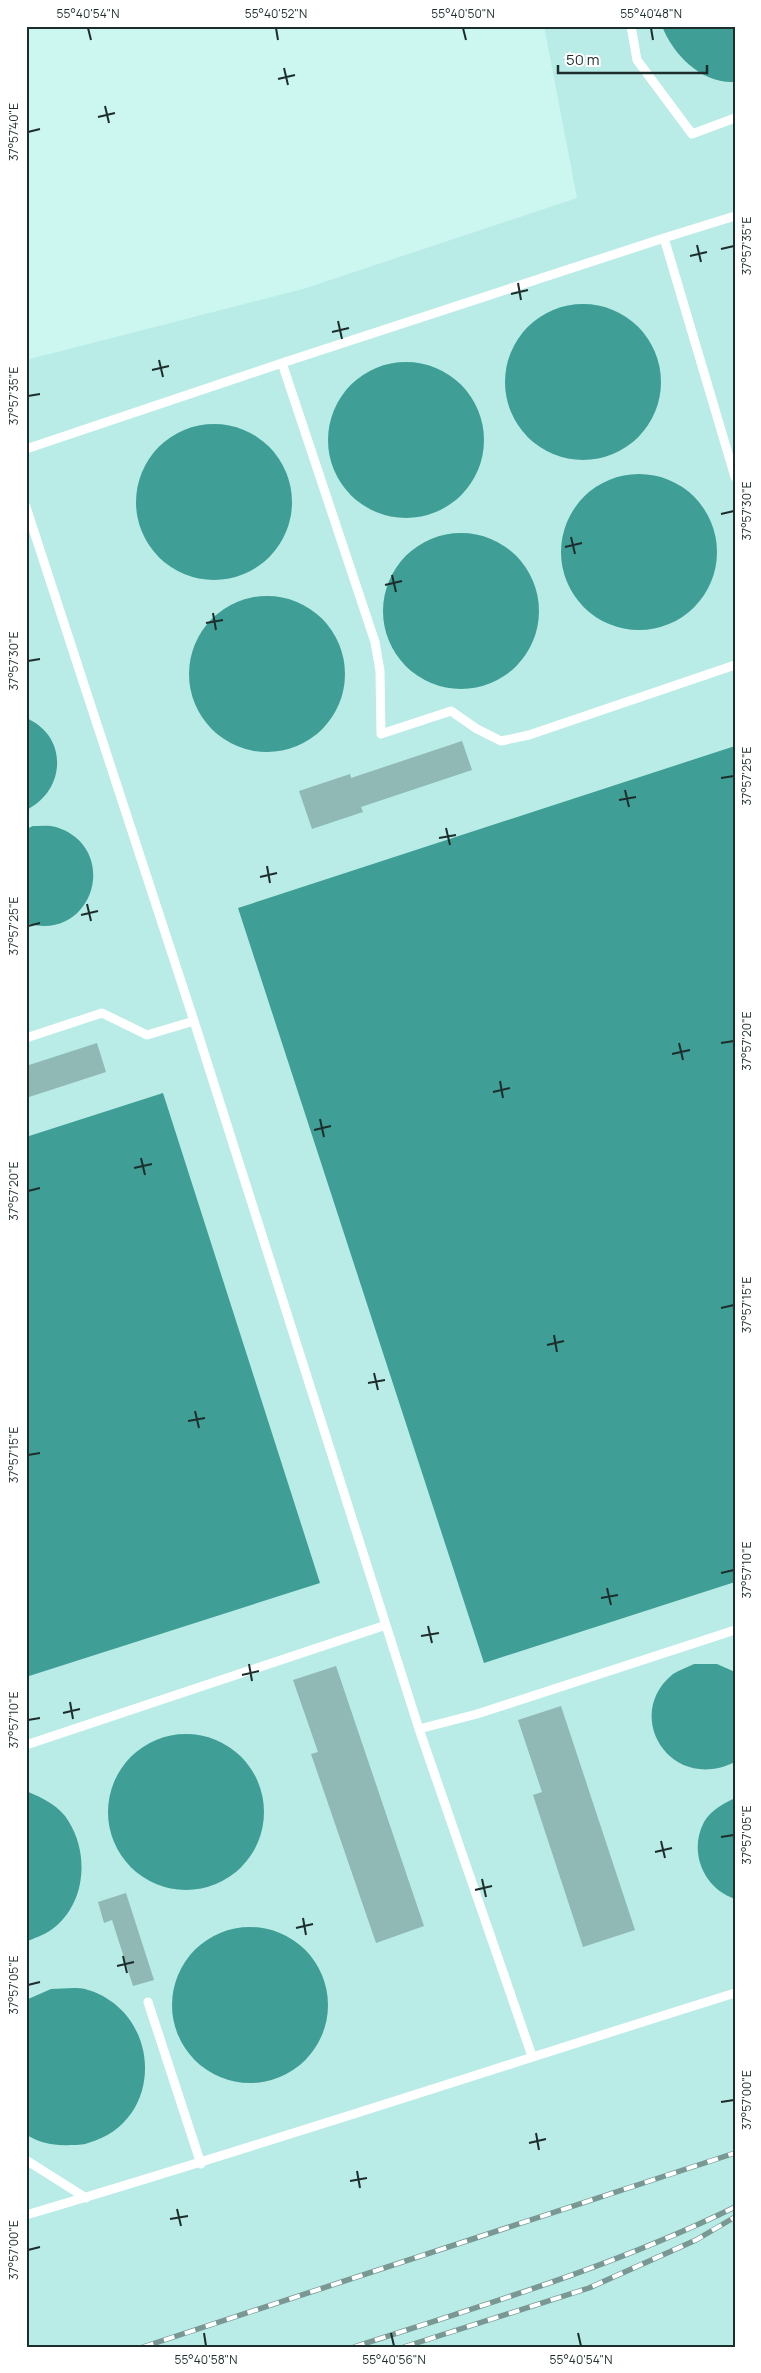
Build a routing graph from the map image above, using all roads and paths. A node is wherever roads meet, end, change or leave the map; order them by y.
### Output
1 (631, 26) edge
2 (735, 118) edge
3 (735, 216) edge
4 (664, 238) junction
5 (282, 362) junction
6 (26, 449) edge
7 (735, 477) edge
8 (26, 507) edge
9 (735, 665) edge
10 (194, 1021) junction
11 (26, 1038) edge
12 (386, 1625) junction
13 (735, 1630) edge
14 (420, 1728) junction
15 (26, 1745) edge
16 (735, 1993) edge
17 (148, 2002) dead end
18 (532, 2056) junction
19 (26, 2160) edge
20 (201, 2164) junction
21 (86, 2198) junction
22 (26, 2215) edge

1 - 2 lane
3 - 4 lane
4 - 5 lane
4 - 7 lane
5 - 6 lane
5 - 9 lane
8 - 10 lane
10 - 11 lane
10 - 12 lane
12 - 14 lane
12 - 15 lane
13 - 14 lane
14 - 18 lane
16 - 18 lane
17 - 20 lane
18 - 20 lane
19 - 21 lane
20 - 21 lane
21 - 22 lane

